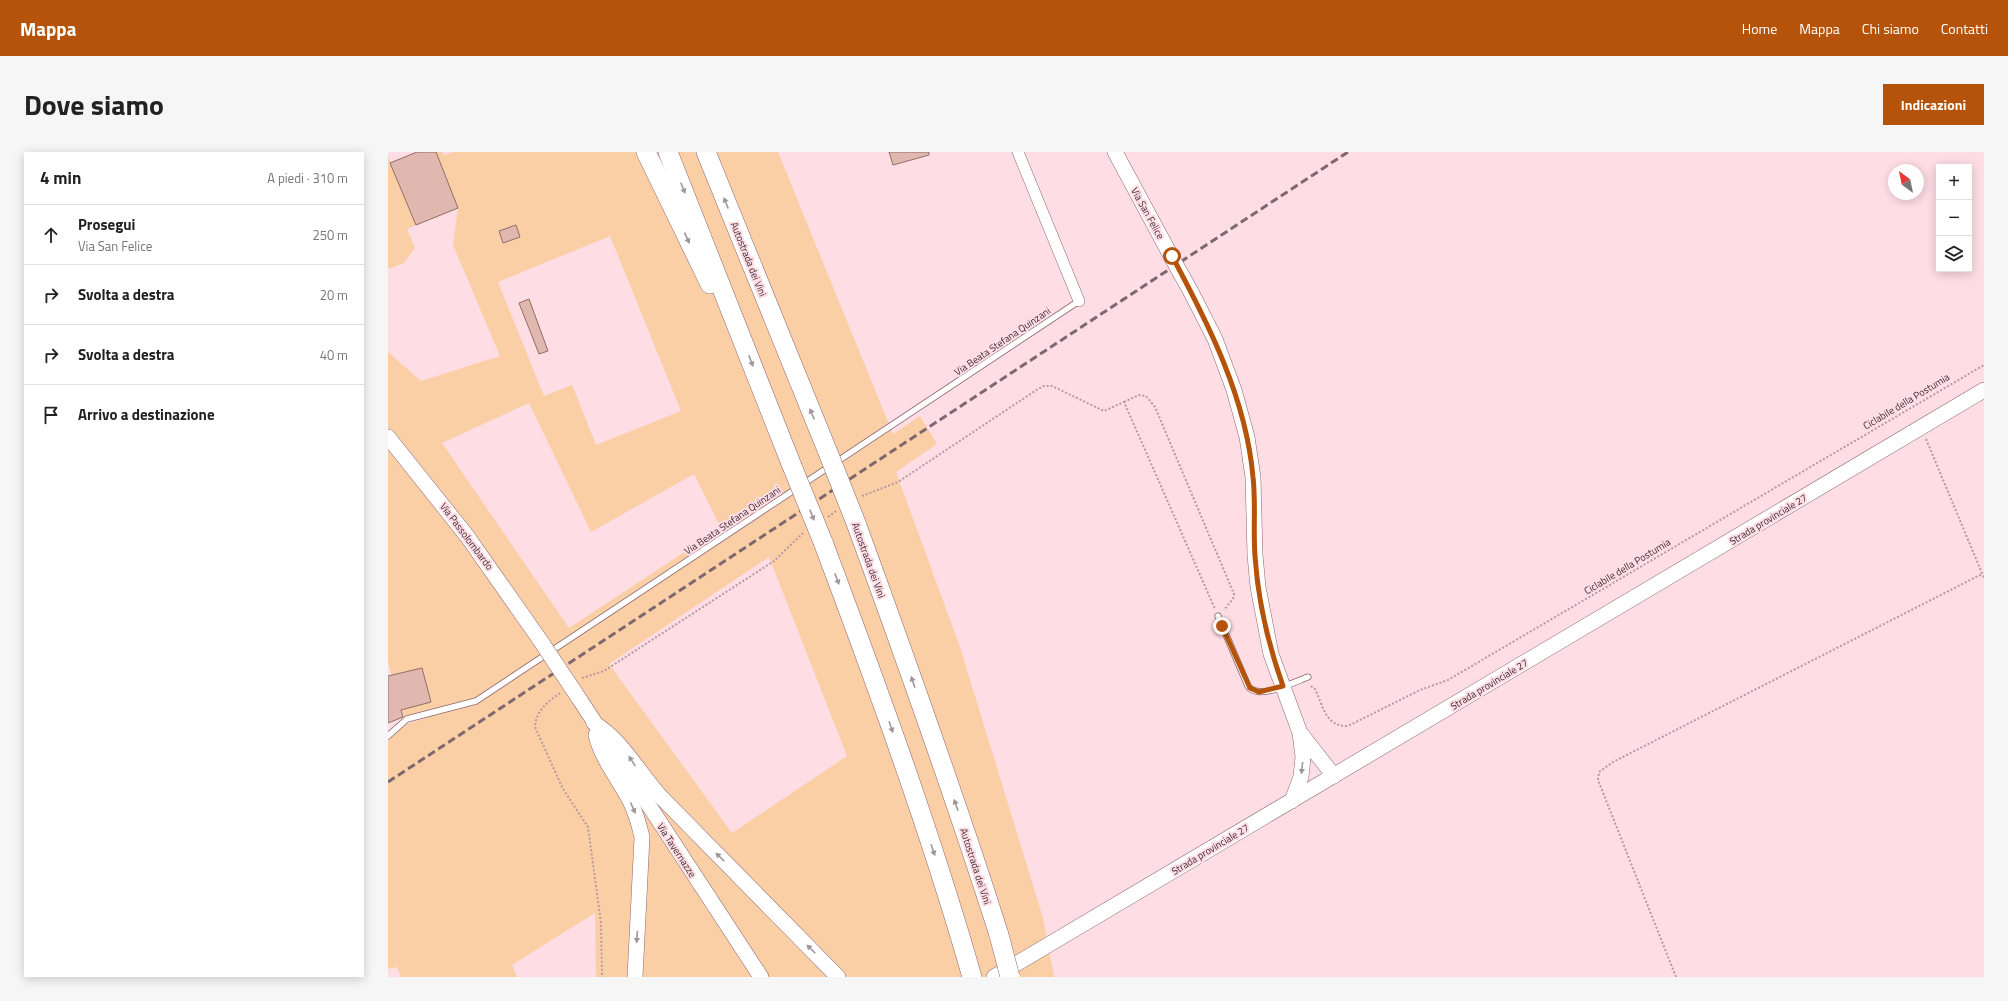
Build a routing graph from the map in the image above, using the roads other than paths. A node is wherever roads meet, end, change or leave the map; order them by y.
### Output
1 (646, 152) edge
2 (668, 152) edge
3 (706, 152) edge
4 (1018, 152) edge
5 (1115, 152) edge
6 (1079, 301) joint
7 (741, 335) junction
8 (1984, 390) edge
9 (388, 437) edge
10 (1218, 616) road end
11 (1308, 677) dead end
12 (1283, 686) junction
13 (594, 723) junction
14 (1300, 733) junction
15 (388, 736) edge
16 (1334, 776) junction
17 (1292, 801) junction
18 (635, 977) edge
19 (761, 977) edge
20 (838, 977) edge
21 (972, 977) edge
22 (994, 977) edge
23 (1010, 977) edge

1 -> 7 highway
2 -> 7 highway
23 -> 3 highway, Autostrada dei Vini, bridge
4 - 6 street
5 - 12 street, Via San Felice, bridge
6 - 15 lane, Via Beata Stefana Quinzani
7 -> 21 highway, bridge
8 - 16 street, Strada provinciale 27
9 - 13 street, Via Passolombardo, bridge
10 - 12 lane
11 - 12 lane
12 - 14 street, Via San Felice
13 -> 18 street
13 - 19 street, Via Tavernazze
20 -> 13 street
14 - 16 street
14 -> 17 street
16 - 17 street, Strada provinciale 27
17 - 22 street, Strada provinciale 27

